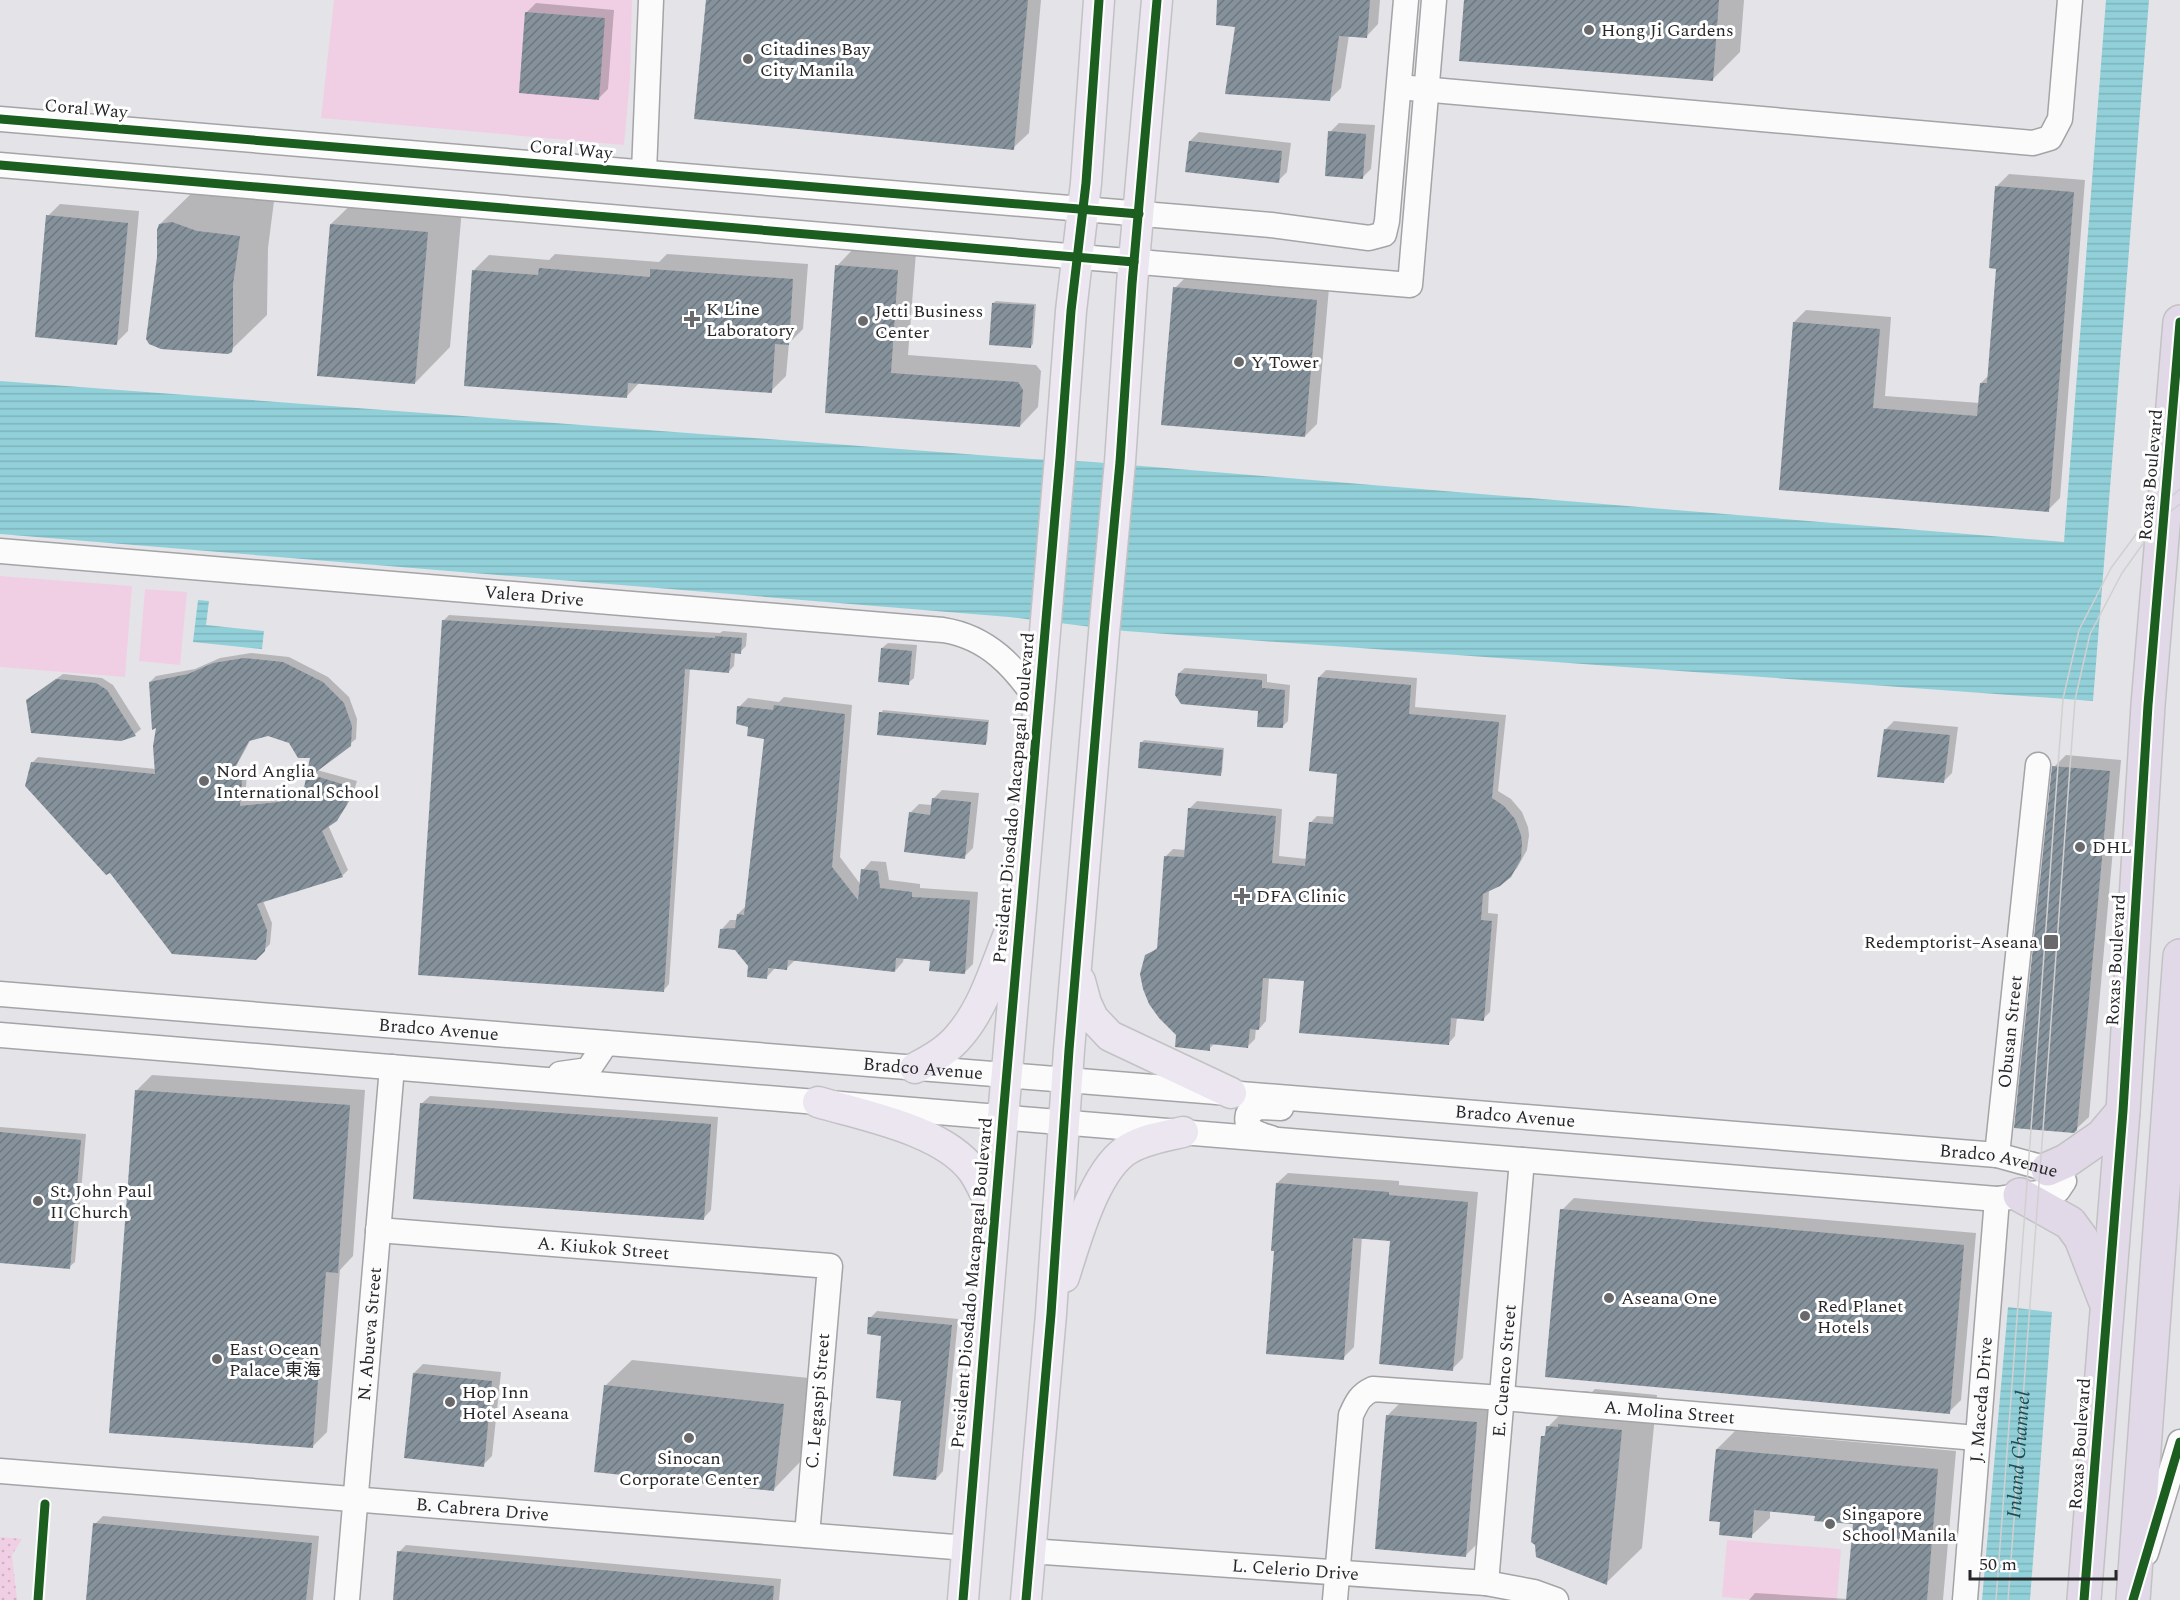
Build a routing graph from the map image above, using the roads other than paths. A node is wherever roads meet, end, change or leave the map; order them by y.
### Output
1 (651, 0) edge
2 (1099, 0) edge
3 (1157, 0) edge
4 (1406, 0) edge
5 (1434, 0) edge
6 (2070, 0) edge
7 (1399, 87) junction
8 (1426, 89) junction
9 (0, 119) edge
10 (0, 165) edge
11 (644, 172) junction
12 (1083, 209) junction
13 (1139, 214) junction
14 (1078, 257) junction
15 (1134, 262) junction
16 (2180, 322) edge
17 (0, 551) edge
18 (1039, 703) junction
19 (2038, 765) dead end
20 (1021, 905) junction
21 (2180, 956) edge
22 (1076, 968) junction
23 (0, 994) edge
24 (0, 1035) edge
25 (606, 1043) junction
26 (392, 1067) junction
27 (915, 1068) junction
28 (1006, 1075) junction
29 (534, 1079) junction
30 (1067, 1080) junction
31 (1231, 1093) junction
32 (1303, 1100) junction
33 (818, 1102) junction
34 (2123, 1111) junction
35 (1003, 1117) junction
36 (1064, 1122) junction
37 (1183, 1132) junction
38 (1278, 1139) junction
39 (1997, 1155) junction
40 (1522, 1160) junction
41 (2048, 1169) junction
42 (2008, 1197) junction
43 (995, 1215) junction
44 (378, 1230) junction
45 (830, 1266) joint
46 (2107, 1307) junction
47 (1051, 1314) junction
48 (1502, 1398) junction
49 (1977, 1438) junction
50 (2180, 1442) edge
51 (0, 1470) edge
52 (356, 1498) junction
53 (807, 1535) junction
54 (967, 1548) junction
55 (1030, 1551) junction
56 (1337, 1573) junction
57 (1486, 1583) junction
58 (2133, 1596) edge
59 (347, 1600) edge
60 (963, 1600) edge
61 (1026, 1600) edge
62 (1335, 1600) edge
63 (1556, 1600) edge
64 (1965, 1600) edge
65 (2084, 1600) edge

1 - 11 street
2 - 12 main road, President Diosdado Macapagal Boulevard
3 - 13 main road
4 - 7 street
5 - 8 street
6 - 8 street
7 - 8 street
7 - 13 street, Coral Way
8 - 15 street
9 - 11 street, Coral Way
10 - 14 street
11 - 12 street, Coral Way
12 - 13 street, Coral Way
12 - 14 main road, President Diosdado Macapagal Boulevard
13 - 15 main road
14 - 15 street
14 - 18 main road, President Diosdado Macapagal Boulevard
15 - 22 main road
16 - 34 highway, Roxas Boulevard
17 - 18 street, Valera Drive
18 - 20 main road, President Diosdado Macapagal Boulevard
19 - 39 street, Obusan Street
20 - 27 main road
20 - 28 main road, President Diosdado Macapagal Boulevard
21 - 58 highway
22 - 30 main road
22 - 31 main road
23 - 25 street, Bradco Avenue
24 - 26 street, Bradco Avenue
25 - 27 street, Bradco Avenue
25 - 29 street
26 - 29 street, Bradco Avenue
26 - 44 street, N. Abueva Street
27 - 28 street, Bradco Avenue
28 - 30 street, Bradco Avenue
28 - 35 main road, President Diosdado Macapagal Boulevard
29 - 33 street, Bradco Avenue
30 - 31 street, Bradco Avenue
30 - 36 main road
31 - 32 street, Bradco Avenue
32 - 38 street
32 - 39 street, Bradco Avenue
33 - 35 street, Bradco Avenue
33 - 43 main road
34 - 41 highway
34 - 46 highway, Roxas Boulevard
35 - 36 street, Bradco Avenue
35 - 43 main road, President Diosdado Macapagal Boulevard
36 - 37 street, Bradco Avenue
36 - 47 main road
37 - 38 street, Bradco Avenue
37 - 47 main road
38 - 40 street, Bradco Avenue
39 - 41 street, Bradco Avenue
40 - 42 street, Bradco Avenue
40 - 48 street, E. Cuenco Street
41 - 42 street, Bradco Avenue
42 - 46 highway
42 - 49 street, J. Maceda Drive
43 - 54 main road, President Diosdado Macapagal Boulevard
44 - 45 street, A. Kiukok Street
44 - 52 street, N. Abueva Street
45 - 53 street, C. Legaspi Street
46 - 65 highway, Roxas Boulevard
47 - 55 main road
48 - 49 street, A. Molina Street
48 - 56 street, A. Molina Street
48 - 57 street, E. Cuenco Street
49 - 64 street, J. Maceda Drive
50 - 58 street
51 - 52 street, B. Cabrera Drive
52 - 53 street, B. Cabrera Drive
52 - 59 street, N. Abueva Street
53 - 54 street, B. Cabrera Drive
54 - 60 main road, President Diosdado Macapagal Boulevard
55 - 56 street, L. Celerio Drive
55 - 61 main road
56 - 57 street, L. Celerio Drive
56 - 62 street
57 - 63 street, L. Celerio Drive

